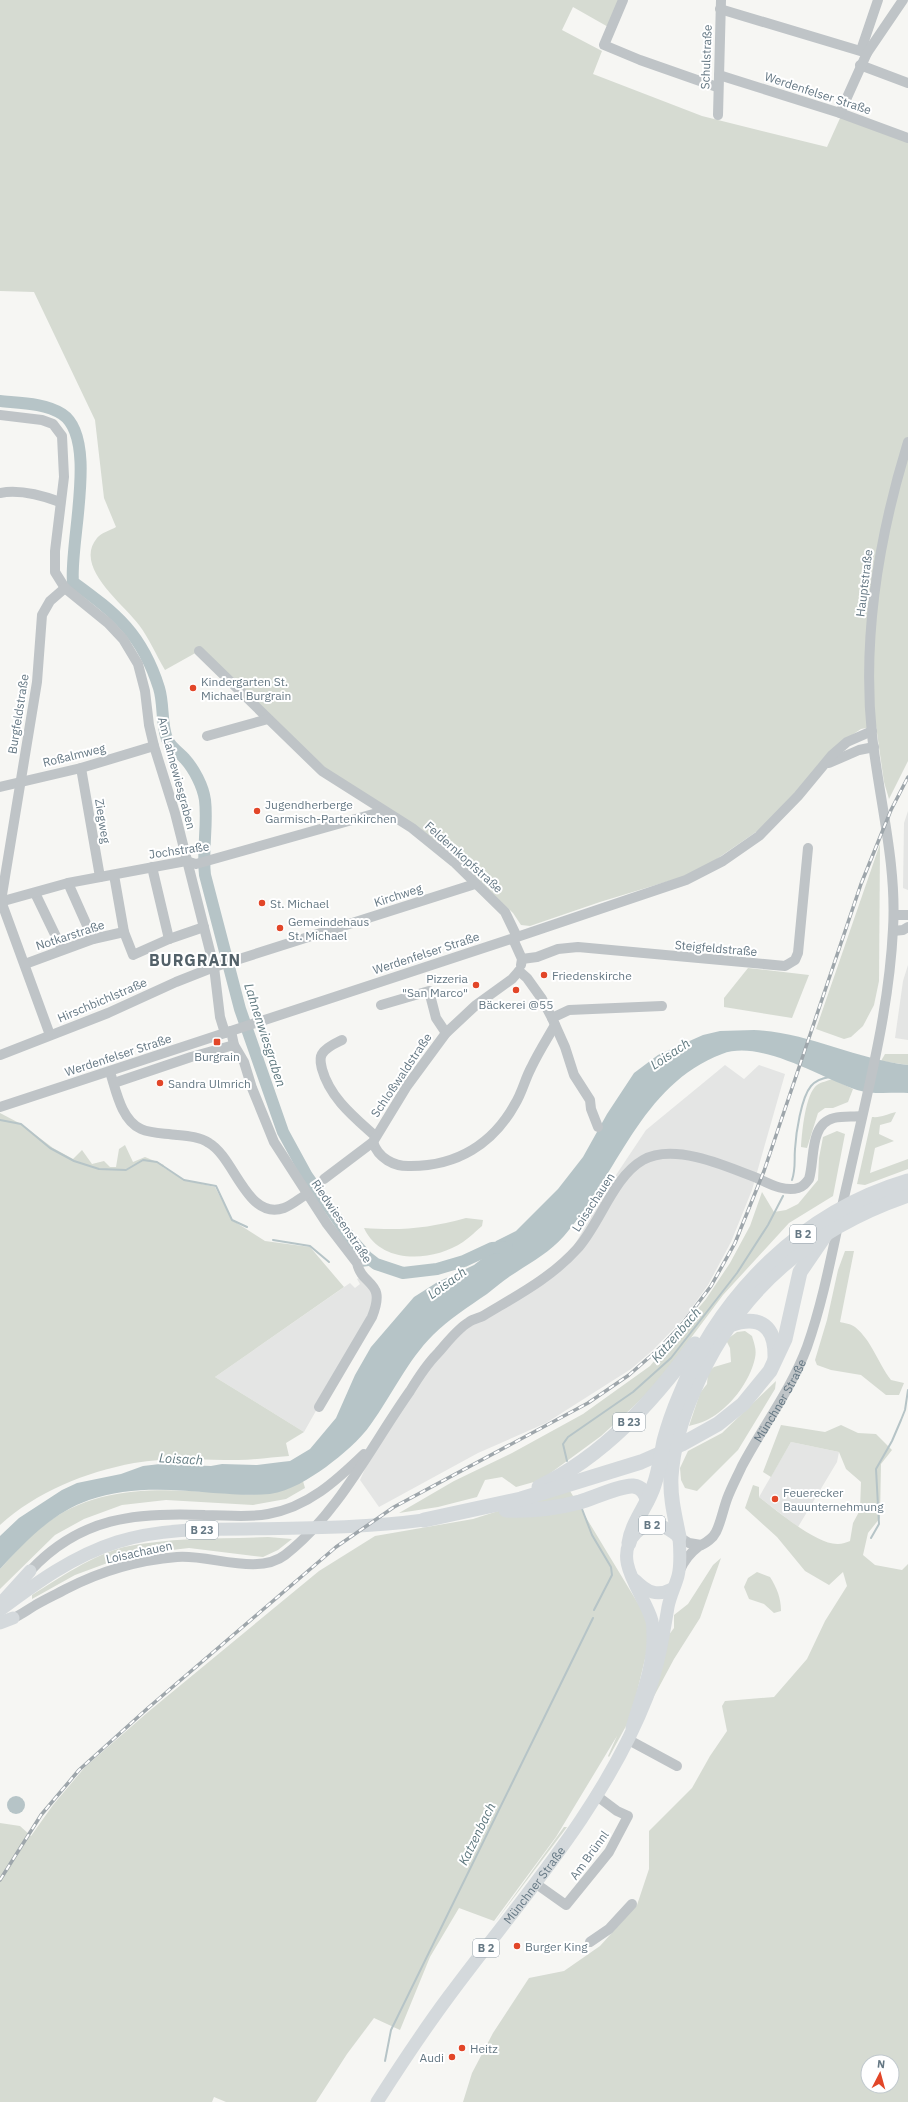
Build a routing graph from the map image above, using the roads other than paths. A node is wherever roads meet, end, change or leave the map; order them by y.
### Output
1 (623, 0) edge
2 (878, 0) edge
3 (903, 0) edge
4 (720, 4) edge
5 (864, 52) junction
6 (860, 65) junction
7 (719, 75) junction
8 (908, 83) edge
9 (718, 87) junction
10 (840, 113) junction
11 (718, 115) dead end
12 (908, 138) edge
13 (0, 416) edge
14 (908, 442) edge
15 (0, 494) edge
16 (60, 502) junction
17 (64, 588) junction
18 (199, 651) dead end
19 (268, 719) junction
20 (872, 731) junction
21 (207, 736) dead end
22 (154, 746) junction
23 (874, 747) junction
24 (824, 765) junction
25 (81, 768) junction
26 (20, 781) junction
27 (0, 787) edge
28 (384, 811) junction
29 (808, 848) dead end
30 (186, 861) junction
31 (152, 867) junction
32 (114, 875) junction
33 (100, 877) junction
34 (68, 883) junction
35 (475, 884) junction
36 (35, 893) junction
37 (0, 901) edge
38 (894, 915) junction
39 (908, 915) edge
40 (204, 927) junction
41 (908, 927) edge
42 (893, 931) junction
43 (124, 932) junction
44 (515, 938) junction
45 (93, 939) junction
46 (169, 939) junction
47 (62, 949) junction
48 (522, 959) junction
49 (25, 964) junction
50 (224, 964) junction
51 (520, 971) junction
52 (381, 1005) dead end
53 (662, 1006) dead end
54 (554, 1022) junction
55 (228, 1032) junction
56 (446, 1033) junction
57 (50, 1035) junction
58 (342, 1040) dead end
59 (234, 1046) junction
60 (0, 1055) edge
61 (110, 1072) junction
62 (114, 1083) junction
63 (0, 1107) edge
64 (862, 1116) junction
65 (598, 1127) dead end
66 (374, 1139) junction
67 (324, 1179) dead end
68 (908, 1181) edge
69 (307, 1194) junction
70 (908, 1195) edge
71 (831, 1237) junction
72 (725, 1321) junction
73 (775, 1361) junction
74 (319, 1407) dead end
75 (372, 1448) junction
76 (514, 1500) junction
77 (647, 1501) junction
78 (483, 1509) junction
79 (424, 1520) joint
80 (679, 1537) junction
81 (629, 1543) junction
82 (701, 1545) junction
83 (30, 1571) joint
84 (679, 1572) junction
85 (632, 1578) junction
86 (672, 1589) junction
87 (0, 1604) edge
88 (0, 1610) edge
89 (12, 1618) joint
90 (0, 1623) edge
91 (658, 1640) junction
92 (630, 1734) junction
93 (677, 1766) dead end
94 (597, 1796) junction
95 (535, 1884) junction
96 (632, 1904) dead end
97 (590, 1942) dead end
98 (377, 2102) edge

1 - 9 street
2 - 5 street
3 - 5 street
4 - 5 street
4 - 7 street, Schulstraße
5 - 6 street
6 - 8 street
6 - 10 street
7 - 9 street, Schulstraße
7 - 10 street, Werdenfelser Straße
9 - 11 street, Schulstraße
10 - 12 street, Werdenfelser Straße
13 - 16 street, Am Lahnewiesgraben
14 - 20 street, Hauptstraße
15 - 16 street
16 - 17 street, Am Lahnewiesgraben
17 - 22 street, Am Lahnewiesgraben
17 - 26 street, Burgfeldstraße
18 - 19 street, Feldernkopfstraße
19 - 21 street
19 - 28 street, Feldernkopfstraße
20 - 23 street, Hauptstraße
20 - 24 street, Werdenfelser Straße
22 - 25 street, Roßalmweg
22 - 30 street, Am Lahnewiesgraben
23 - 24 street, Werdenfelser Straße
23 - 38 street, Hauptstraße
24 - 44 street, Werdenfelser Straße
25 - 26 street, Roßalmweg
25 - 33 street, Ziegweg
26 - 27 street, Roßalmweg
26 - 37 street, Burgfeldstraße
28 - 30 street, Jochstraße
28 - 35 street, Feldernkopfstraße
29 - 48 street, Steigfeldstraße
30 - 31 street, Jochstraße
30 - 40 street, Am Lahnewiesgraben
31 - 32 street, Jochstraße
31 - 46 street
32 - 33 street, Jochstraße
32 - 43 street, Notkarstraße
33 - 34 street, Jochstraße
34 - 36 street, Jochstraße
34 - 45 street
35 - 44 street, Feldernkopfstraße
35 - 50 street, Kirchweg
36 - 37 street, Jochstraße
36 - 47 street
37 - 49 street, Burgfeldstraße
38 - 39 street
38 - 42 street, Hauptstraße
40 - 46 street, Notkarstraße
40 - 50 street, Am Lahnewiesgraben
41 - 42 street
42 - 64 street, Münchner Straße
43 - 45 street, Notkarstraße
43 - 46 street, Notkarstraße
44 - 48 street, Feldernkopfstraße
44 - 55 street, Werdenfelser Straße
45 - 47 street, Notkarstraße
47 - 49 street, Notkarstraße
48 - 51 street
49 - 57 street, Burgfeldstraße
50 - 55 street, Am Lahnewiesgraben
50 - 57 street, Hirschbichlstraße
51 - 54 street
51 - 56 street, Schloßwaldstraße
52 - 56 street
53 - 54 street
54 - 65 street
54 - 66 street
55 - 59 street, Riedwiesenstraße
55 - 61 street, Werdenfelser Straße
56 - 66 street, Schloßwaldstraße
57 - 60 street, Hirschbichlstraße
58 - 66 street
59 - 62 street
59 - 69 street, Riedwiesenstraße
61 - 62 street
61 - 63 street, Werdenfelser Straße
62 - 69 street
64 - 71 street, Münchner Straße
64 - 75 street, Loisachauen
66 - 67 street, Schloßwaldstraße
68 - 72 highway, B 2
69 - 74 street, Riedwiesenstraße
70 - 71 highway, B 2
71 - 72 highway, B 2
71 - 73 highway, B 23
71 - 82 street, Münchner Straße
72 - 73 highway
72 - 76 highway, B 23
72 - 77 highway, B 2
72 - 80 highway, B 2
73 - 76 highway, B 23
75 - 83 street, Loisachauen
75 - 89 street, Loisachauen
76 - 78 highway, B 23
77 - 78 highway, B 23
77 - 81 highway, B 2
78 - 79 highway, B 23
79 - 88 main road, B 23
80 - 81 main road, B 2
80 - 82 street
80 - 84 main road, B 2
81 - 85 main road, B 2
82 - 84 street, Münchner Straße
83 - 87 main road
84 - 86 main road, B 2
85 - 86 main road
85 - 91 main road, B 2
86 - 91 main road, B 2
89 - 90 main road
91 - 92 main road, B 2
92 - 93 street
92 - 94 main road, Münchner Straße / B 2
94 - 95 main road, Münchner Straße / B 2
94 - 95 street, Am Brünnl
95 - 98 main road, Münchner Straße / B 2
96 - 97 street

